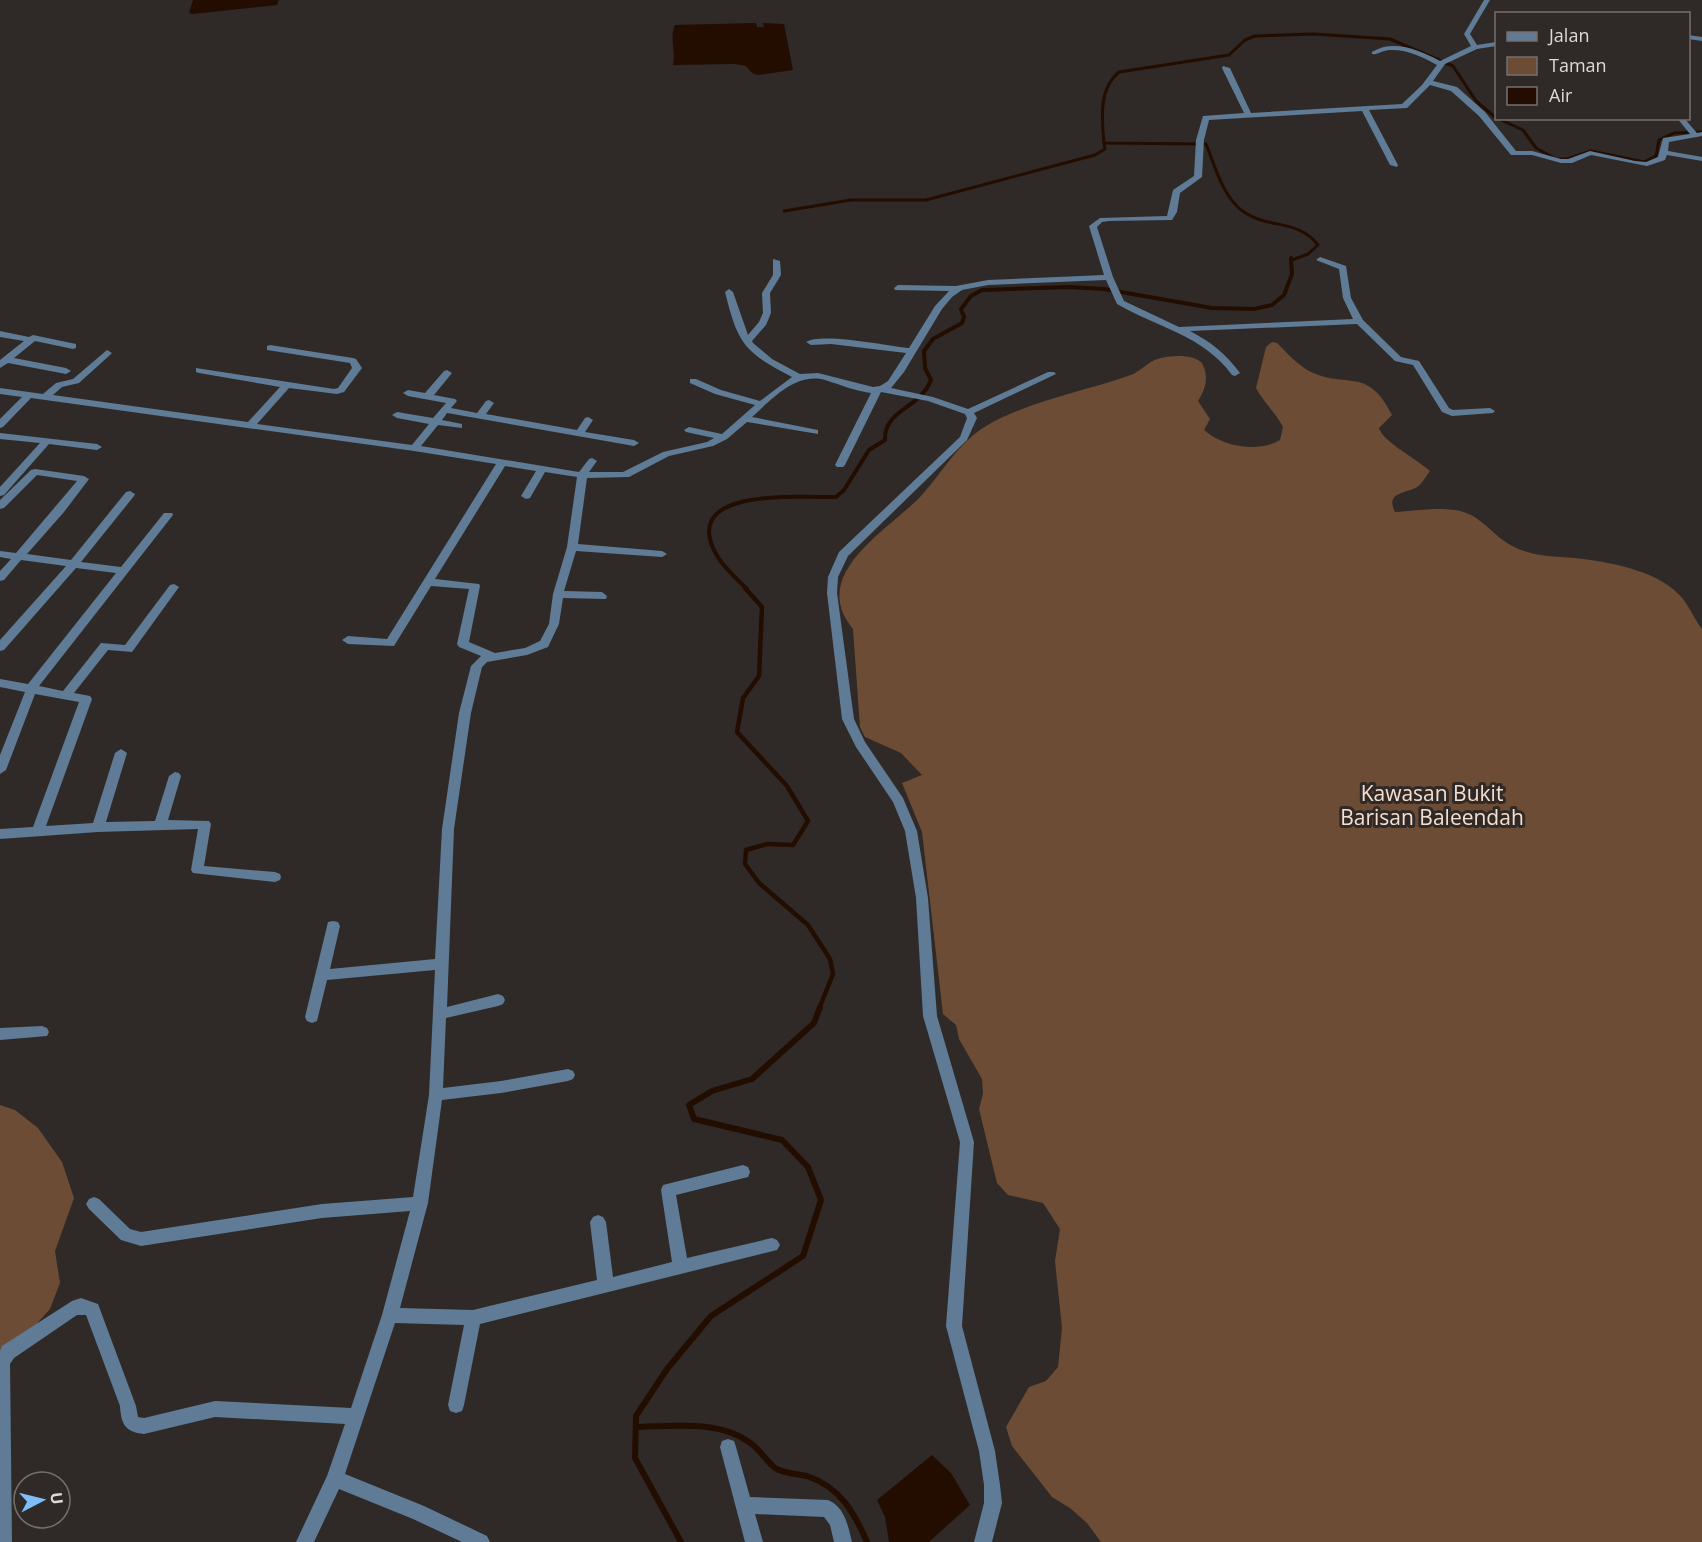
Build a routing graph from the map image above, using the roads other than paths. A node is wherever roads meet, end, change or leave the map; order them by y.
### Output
1 (1487, 0) edge
2 (1495, 44) edge
3 (1475, 47) junction
4 (1374, 53) dead end
5 (1443, 62) junction
6 (1226, 68) dead end
7 (1427, 82) junction
8 (1364, 108) junction
9 (1248, 114) junction
10 (1682, 120) edge
11 (1695, 133) edge
12 (1663, 152) junction
13 (1702, 159) edge
14 (1394, 165) dead end
15 (1320, 260) dead end
16 (776, 261) dead end
17 (1109, 277) junction
18 (898, 288) dead end
19 (957, 289) junction
20 (729, 292) dead end
21 (1359, 321) junction
22 (1180, 329) junction
23 (0, 334) edge
24 (31, 340) junction
25 (746, 342) junction
26 (811, 342) dead end
27 (73, 346) dead end
28 (270, 348) dead end
29 (910, 351) junction
30 (107, 353) dead end
31 (2, 363) edge
32 (199, 370) dead end
33 (66, 371) dead end
34 (447, 373) dead end
35 (1235, 373) dead end
36 (1051, 375) dead end
37 (799, 376) junction
38 (693, 381) dead end
39 (287, 385) junction
40 (881, 389) junction
41 (0, 391) edge
42 (408, 393) dead end
43 (25, 395) junction
44 (428, 396) junction
45 (44, 398) junction
46 (489, 403) dead end
47 (762, 404) junction
48 (445, 410) junction
49 (524, 410) dead end
50 (1490, 411) dead end
51 (969, 412) junction
52 (397, 415) dead end
53 (0, 416) edge
54 (480, 416) junction
55 (746, 418) junction
56 (588, 420) dead end
57 (435, 422) junction
58 (516, 422) junction
59 (0, 425) edge
60 (250, 426) junction
61 (459, 426) dead end
62 (689, 430) dead end
63 (815, 432) dead end
64 (579, 434) junction
65 (0, 436) edge
66 (724, 436) junction
67 (46, 441) junction
68 (634, 443) dead end
69 (97, 447) dead end
70 (414, 448) junction
71 (592, 461) dead end
72 (502, 462) junction
73 (840, 465) dead end
74 (542, 468) junction
75 (582, 475) junction
76 (0, 493) edge
77 (130, 494) dead end
78 (526, 496) dead end
79 (0, 506) edge
80 (168, 515) dead end
81 (572, 547) junction
82 (0, 554) edge
83 (662, 554) dead end
84 (20, 557) junction
85 (73, 565) junction
86 (124, 571) junction
87 (0, 578) edge
88 (426, 582) junction
89 (174, 587) dead end
90 (558, 594) junction
91 (602, 596) dead end
92 (348, 640) dead end
93 (0, 647) edge
94 (492, 656) junction
95 (0, 682) edge
96 (32, 687) junction
97 (67, 693) junction
98 (121, 753) dead end
99 (0, 770) edge
100 (175, 776) dead end
101 (160, 825) junction
102 (98, 827) junction
103 (39, 831) junction
104 (0, 834) edge
105 (275, 877) dead end
106 (333, 926) dead end
107 (441, 964) junction
108 (322, 975) junction
109 (498, 1000) dead end
110 (440, 1014) junction
111 (312, 1017) dead end
112 (42, 1032) dead end
113 (0, 1034) edge
114 (568, 1074) dead end
115 (436, 1095) junction
116 (743, 1172) dead end
117 (420, 1203) junction
118 (94, 1204) dead end
119 (598, 1222) dead end
120 (772, 1245) dead end
121 (681, 1268) junction
122 (606, 1286) junction
123 (390, 1314) junction
124 (473, 1318) junction
125 (456, 1405) dead end
126 (354, 1416) junction
127 (729, 1447) dead end
128 (335, 1479) junction
129 (744, 1505) junction
130 (3, 1542) edge
131 (305, 1542) edge
132 (481, 1542) edge
133 (754, 1542) edge
134 (843, 1542) edge
135 (983, 1542) edge

1 - 3 street
2 - 3 street
3 - 5 street
4 - 5 street
5 - 7 street
6 - 9 street
7 - 8 street
7 - 12 street
8 - 9 street
8 - 14 street
9 - 17 street
10 - 11 street
11 - 12 street
12 - 13 street
15 - 21 street
16 - 25 street
17 - 19 street
17 - 22 street
18 - 19 street
19 - 29 street
20 - 25 street
21 - 22 street
21 - 50 street
22 - 35 street
23 - 24 street
24 - 27 street
24 - 31 street
25 - 37 street
26 - 29 street
28 - 39 street
29 - 40 street
30 - 45 street
31 - 33 street
32 - 39 street
34 - 44 street
36 - 51 street
37 - 40 street
37 - 47 street
38 - 47 street
39 - 60 street
40 - 51 street
40 - 73 street
41 - 43 street
42 - 44 street
43 - 45 street
43 - 53 street
43 - 59 street
44 - 48 street
45 - 60 street
46 - 54 street
47 - 55 street
48 - 54 street
48 - 57 street
49 - 58 street
51 - 135 street
52 - 57 street
54 - 58 street
55 - 63 street
55 - 66 street
56 - 64 street
57 - 61 street
57 - 70 street
58 - 64 street
60 - 70 street
62 - 66 street
64 - 68 street
65 - 67 street
66 - 75 street
67 - 69 street
67 - 76 street
70 - 72 street
71 - 75 street
72 - 74 street
72 - 88 street
74 - 75 street
74 - 78 street
75 - 81 street
77 - 85 street
79 - 84 street
80 - 86 street
81 - 83 street
81 - 90 street
82 - 84 street
84 - 85 street
84 - 87 street
85 - 86 street
85 - 93 street
86 - 96 street
88 - 92 street
88 - 94 street
89 - 97 street
90 - 91 street
90 - 94 street
94 - 107 street
95 - 96 street
96 - 97 street
96 - 99 street
97 - 103 street
98 - 102 street
100 - 101 street
101 - 102 street
101 - 105 street
102 - 103 street
103 - 104 street
106 - 108 street
107 - 108 street
107 - 110 street
108 - 111 street
109 - 110 street
110 - 115 street
112 - 113 street
114 - 115 street
115 - 117 street
116 - 121 street
117 - 118 street
117 - 123 street
119 - 122 street
120 - 121 street
121 - 122 street
122 - 124 street
123 - 124 street
123 - 126 street
124 - 125 street
126 - 128 street
126 - 130 street
127 - 129 street
128 - 131 street
128 - 132 street
129 - 133 street
129 - 134 street

